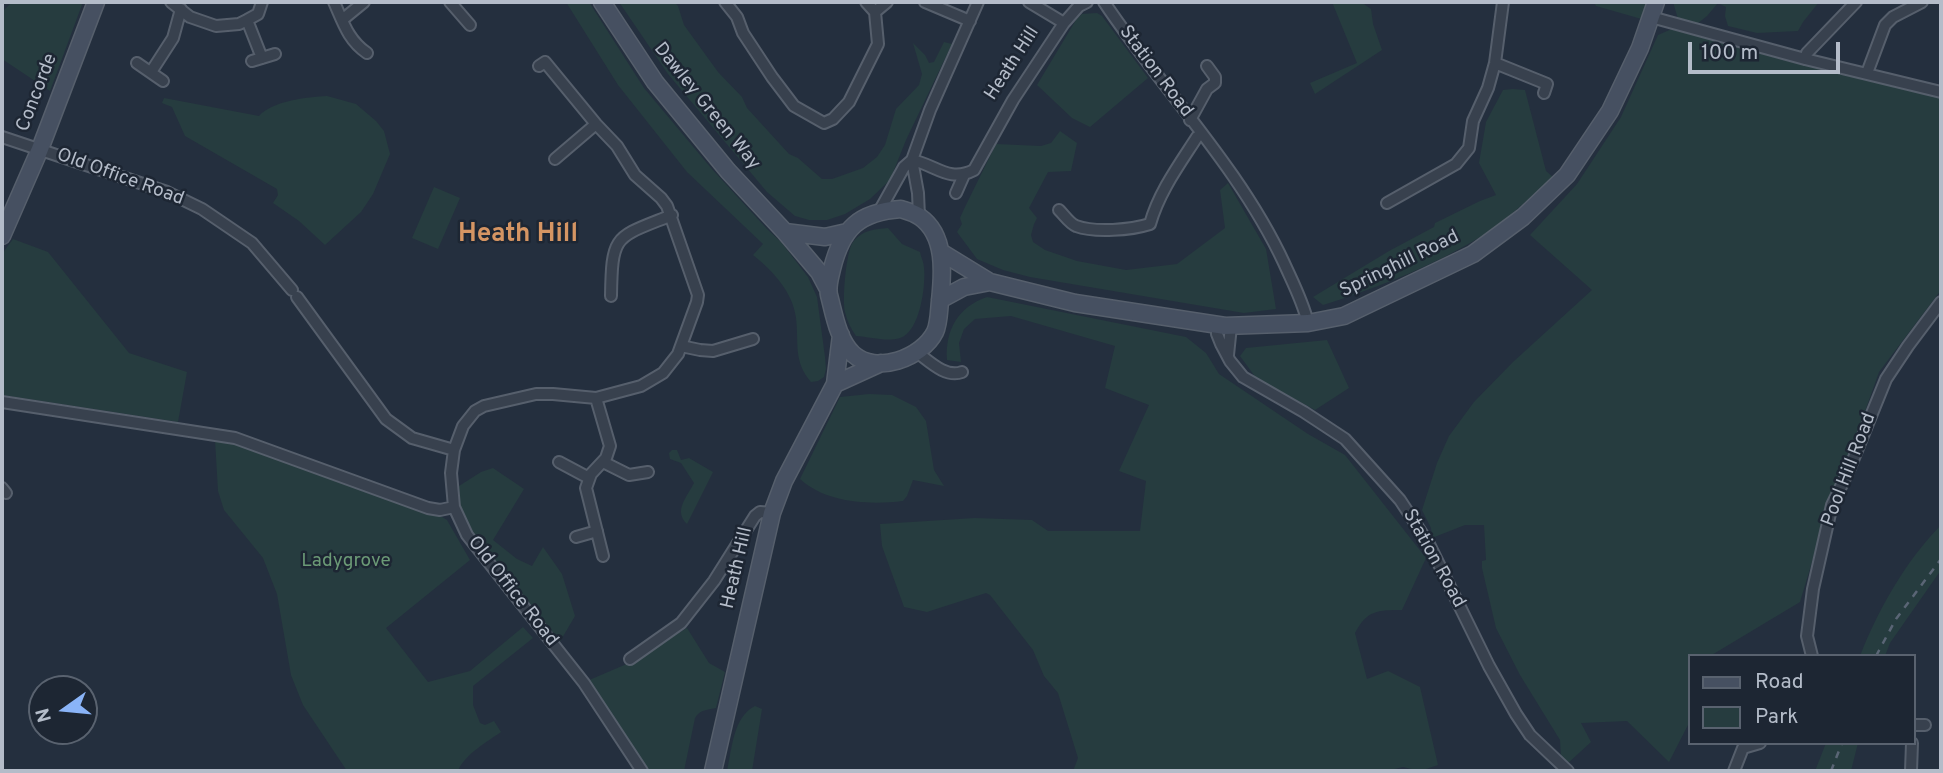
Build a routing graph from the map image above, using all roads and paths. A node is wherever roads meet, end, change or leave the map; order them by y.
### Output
1 (96, 2) edge
2 (171, 2) edge
3 (262, 2) edge
4 (334, 2) edge
5 (364, 2) edge
6 (450, 2) edge
7 (602, 2) edge
8 (724, 2) edge
9 (866, 2) edge
10 (887, 2) edge
11 (925, 2) edge
12 (978, 2) edge
13 (1029, 2) edge
14 (1087, 2) edge
15 (1104, 2) edge
16 (1503, 2) edge
17 (1856, 2) edge
18 (1922, 2) edge
19 (181, 9) junction
20 (1654, 10) edge
21 (875, 12) junction
22 (247, 20) junction
23 (342, 20) junction
24 (970, 21) junction
25 (1064, 23) junction
26 (470, 24) dead end
27 (367, 53) dead end
28 (275, 54) dead end
29 (1805, 59) junction
30 (137, 63) dead end
31 (1495, 63) junction
32 (540, 66) dead end
33 (1207, 66) dead end
34 (151, 72) junction
35 (1867, 73) junction
36 (163, 81) dead end
37 (1941, 92) edge
38 (1545, 93) dead end
39 (1191, 120) junction
40 (596, 124) junction
41 (1201, 134) junction
42 (2, 137) edge
43 (40, 149) junction
44 (555, 159) dead end
45 (912, 160) junction
46 (964, 175) junction
47 (1391, 185) dead end
48 (956, 193) dead end
49 (880, 210) junction
50 (1059, 210) dead end
51 (672, 215) junction
52 (919, 216) junction
53 (785, 232) junction
54 (846, 232) junction
55 (2, 236) edge
56 (941, 251) junction
57 (990, 282) junction
58 (827, 287) junction
59 (611, 296) dead end
60 (940, 300) junction
61 (1941, 302) edge
62 (1308, 323) junction
63 (1224, 326) junction
64 (841, 335) junction
65 (753, 339) dead end
66 (681, 346) junction
67 (918, 353) junction
68 (883, 362) junction
69 (962, 372) dead end
70 (835, 384) junction
71 (596, 398) junction
72 (2, 402) edge
73 (454, 450) junction
74 (559, 462) dead end
75 (603, 462) junction
76 (648, 472) dead end
77 (589, 478) junction
78 (454, 507) junction
79 (772, 513) junction
80 (597, 531) junction
81 (576, 537) dead end
82 (603, 556) dead end
83 (1812, 654) edge
84 (630, 659) dead end
85 (1753, 745) edge
86 (1912, 745) edge
87 (641, 771) edge
88 (713, 771) edge
89 (1568, 771) edge
90 (1734, 771) edge
91 (1911, 771) edge

1 - 43 main road, Concorde
2 - 19 street
3 - 22 street
4 - 23 street
5 - 23 street
6 - 26 street
7 - 53 main road, Dawley Green Way
8 - 21 street
9 - 21 street
10 - 21 street
11 - 24 street
12 - 24 street
13 - 25 street
14 - 25 street, Heath Hill
15 - 39 street, Station Road
16 - 31 street
17 - 29 street
18 - 35 street
19 - 22 street
19 - 34 street
20 - 29 street
20 - 62 main road, Springhill Road
22 - 28 street
23 - 27 street
24 - 45 street
25 - 46 street, Heath Hill
29 - 35 street
30 - 34 street
31 - 38 street
31 - 47 street
32 - 40 street
33 - 39 street
34 - 36 street
35 - 37 street
39 - 41 street, Station Road
40 - 44 street
40 - 51 street
41 - 50 street
41 - 62 street, Station Road
42 - 43 street, Old Office Road
43 - 55 main road, Concorde
43 - 73 street, Old Office Road
45 - 46 street
45 - 49 street
45 - 52 street
46 - 48 street, Heath Hill
49 - 52 main road
49 - 54 main road
51 - 59 street
51 - 66 street
52 - 56 main road
53 - 54 main road
53 - 58 main road, Dawley Green Way
54 - 58 main road
56 - 57 main road, Springhill Road
56 - 60 main road
57 - 60 main road, Springhill Road
57 - 63 main road, Springhill Road
58 - 64 main road
60 - 67 main road
61 - 83 street, Pool Hill Road
62 - 63 main road, Springhill Road
63 - 89 street, Station Road
64 - 68 main road
64 - 70 main road, Heath Hill
65 - 66 street
66 - 71 street
67 - 68 main road
67 - 69 street
68 - 70 main road
70 - 79 main road, Heath Hill
71 - 73 street
71 - 75 street
72 - 78 street
73 - 78 street, Old Office Road
74 - 77 street
75 - 76 street
75 - 77 street
77 - 80 street
78 - 87 street, Old Office Road
79 - 84 street
79 - 88 main road, Heath Hill
80 - 81 street
80 - 82 street
85 - 90 street
86 - 91 street

